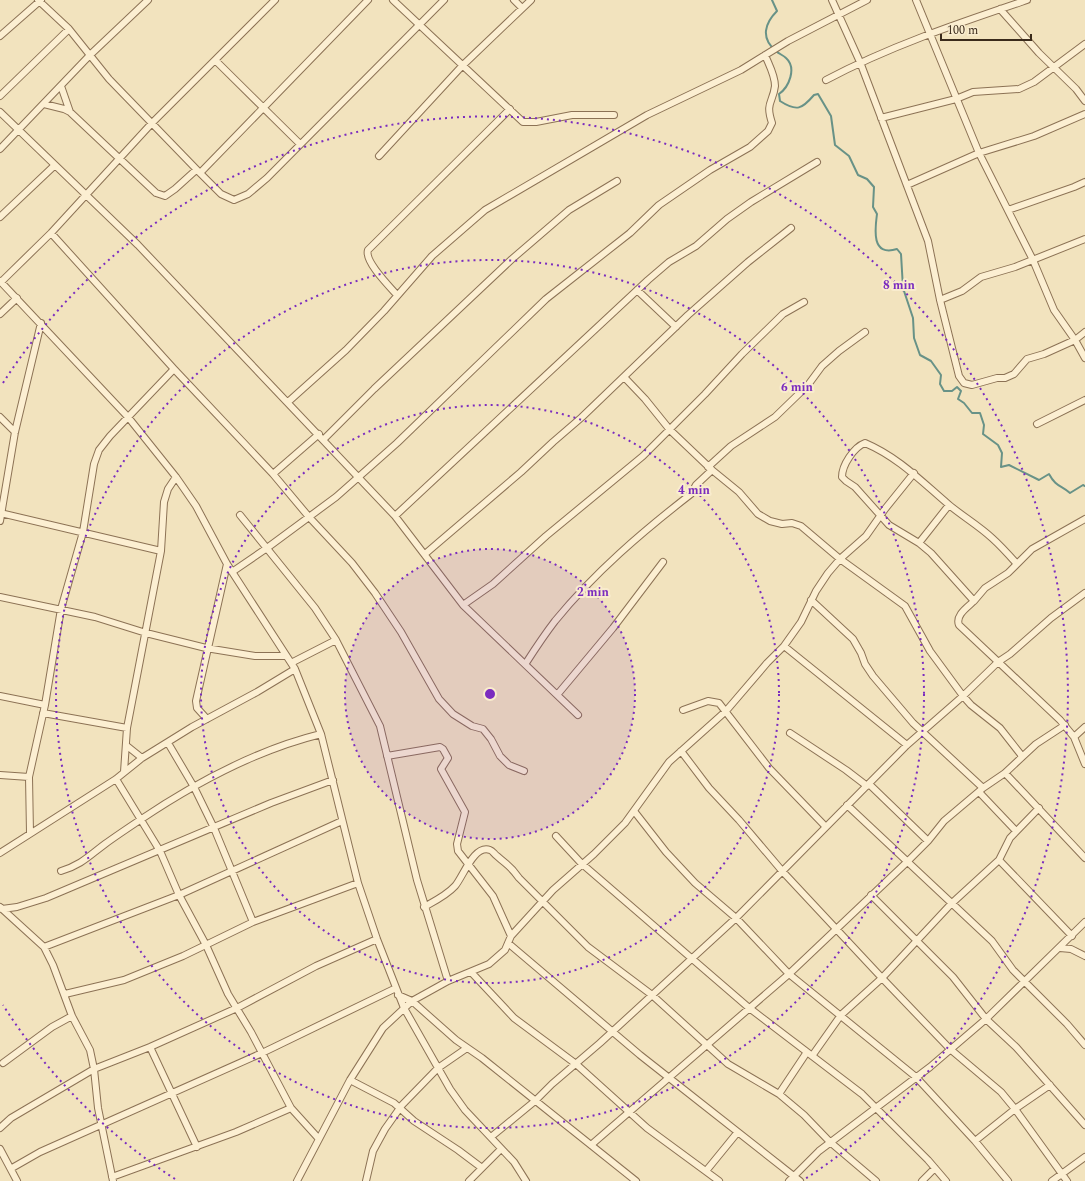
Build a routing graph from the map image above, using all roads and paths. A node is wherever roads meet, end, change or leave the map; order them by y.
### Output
1 (40, 0) edge
2 (148, 0) edge
3 (275, 0) edge
4 (368, 0) edge
5 (393, 0) edge
6 (444, 0) edge
7 (514, 0) edge
8 (531, 0) edge
9 (832, 0) edge
10 (867, 0) edge
11 (916, 0) edge
12 (1027, 0) edge
13 (522, 8) junction
14 (1000, 9) junction
15 (838, 15) junction
16 (418, 25) junction
17 (69, 29) junction
18 (930, 34) junction
19 (0, 36) edge
20 (1085, 44) edge
21 (90, 55) junction
22 (765, 55) junction
23 (215, 60) junction
24 (860, 62) junction
25 (462, 66) junction
26 (1054, 67) junction
27 (826, 80) dead end
28 (61, 86) junction
29 (0, 96) edge
30 (956, 99) junction
31 (1085, 101) edge
32 (44, 104) junction
33 (262, 107) junction
34 (510, 109) junction
35 (0, 112) edge
36 (70, 112) junction
37 (1085, 114) edge
38 (614, 115) dead end
39 (881, 118) junction
40 (152, 123) junction
41 (19, 131) junction
42 (300, 144) junction
43 (0, 149) edge
44 (980, 153) junction
45 (379, 156) dead end
46 (119, 159) junction
47 (817, 162) dead end
48 (55, 165) junction
49 (198, 171) junction
50 (617, 181) dead end
51 (1085, 182) edge
52 (907, 184) junction
53 (86, 194) junction
54 (1008, 210) junction
55 (0, 217) edge
56 (791, 228) dead end
57 (52, 233) junction
58 (1085, 239) edge
59 (1033, 260) junction
60 (1, 282) edge
61 (637, 290) junction
62 (397, 295) junction
63 (17, 298) junction
64 (940, 300) junction
65 (804, 302) dead end
66 (0, 314) edge
67 (41, 323) junction
68 (676, 327) junction
69 (865, 332) dead end
70 (1085, 332) edge
71 (1075, 340) junction
72 (1085, 358) edge
73 (174, 369) junction
74 (625, 378) junction
75 (1085, 400) edge
76 (288, 402) junction
77 (0, 417) edge
78 (128, 417) junction
79 (1037, 424) dead end
80 (670, 430) junction
81 (15, 432) junction
82 (321, 437) junction
83 (710, 469) junction
84 (914, 473) junction
85 (273, 474) junction
86 (176, 476) junction
87 (359, 476) junction
88 (949, 505) junction
89 (1, 513) edge
90 (240, 515) dead end
91 (395, 516) junction
92 (309, 517) junction
93 (880, 517) junction
94 (1085, 519) edge
95 (0, 521) edge
96 (83, 532) junction
97 (919, 543) junction
98 (267, 548) junction
99 (161, 551) junction
100 (425, 554) junction
101 (840, 560) junction
102 (663, 562) dead end
103 (227, 564) junction
104 (1017, 564) junction
105 (232, 572) junction
106 (1085, 593) edge
107 (0, 597) edge
108 (811, 600) junction
109 (974, 601) junction
110 (463, 605) junction
111 (61, 609) junction
112 (146, 633) junction
113 (336, 640) junction
114 (784, 646) junction
115 (206, 648) junction
116 (286, 656) junction
117 (998, 662) junction
118 (291, 663) junction
119 (526, 663) junction
120 (295, 669) junction
121 (557, 695) junction
122 (0, 696) edge
123 (964, 696) junction
124 (45, 705) junction
125 (683, 710) dead end
126 (726, 711) junction
127 (43, 713) junction
128 (578, 715) dead end
129 (207, 719) junction
130 (1065, 725) junction
131 (127, 728) junction
132 (1085, 728) edge
133 (923, 732) junction
134 (790, 733) dead end
135 (321, 734) junction
136 (1074, 737) junction
137 (168, 743) junction
138 (907, 745) junction
139 (127, 746) junction
140 (681, 751) junction
141 (387, 756) junction
142 (1022, 756) junction
143 (142, 758) junction
144 (1085, 764) edge
145 (524, 771) dead end
146 (124, 772) junction
147 (1005, 773) junction
148 (0, 775) edge
149 (29, 777) junction
150 (116, 779) junction
151 (333, 780) junction
152 (868, 785) junction
153 (194, 787) junction
154 (981, 790) junction
155 (847, 805) junction
156 (1039, 808) junction
157 (634, 811) junction
158 (141, 819) junction
159 (342, 821) junction
160 (826, 826) junction
161 (214, 828) junction
162 (1016, 832) junction
163 (30, 833) junction
164 (556, 836) dead end
165 (928, 841) junction
166 (160, 852) junction
167 (0, 853) edge
168 (1085, 858) edge
169 (999, 860) junction
170 (907, 862) junction
171 (581, 863) junction
172 (467, 865) junction
173 (61, 871) dead end
174 (231, 872) junction
175 (783, 872) junction
176 (358, 883) junction
177 (179, 895) junction
178 (871, 895) junction
179 (543, 903) junction
180 (951, 904) junction
181 (424, 907) junction
182 (1, 908) edge
183 (736, 918) junction
184 (253, 922) junction
185 (1085, 922) edge
186 (836, 928) junction
187 (511, 936) junction
188 (1072, 936) junction
189 (377, 939) junction
190 (917, 941) junction
191 (508, 943) junction
192 (206, 945) junction
193 (44, 947) junction
194 (1060, 948) junction
195 (1085, 956) edge
196 (691, 958) junction
197 (471, 972) junction
198 (789, 974) junction
199 (882, 978) junction
200 (448, 981) junction
201 (1024, 981) junction
202 (397, 992) junction
203 (65, 994) junction
204 (652, 995) junction
205 (412, 1001) junction
206 (748, 1007) junction
207 (237, 1008) junction
208 (404, 1008) junction
209 (840, 1015) junction
210 (72, 1016) junction
211 (986, 1019) junction
212 (613, 1031) junction
213 (706, 1045) junction
214 (1085, 1045) edge
215 (150, 1047) junction
216 (467, 1048) junction
217 (950, 1049) junction
218 (262, 1053) junction
219 (810, 1054) junction
220 (3, 1063) dead end
221 (576, 1064) junction
222 (438, 1068) junction
223 (94, 1069) junction
224 (916, 1077) junction
225 (669, 1078) junction
226 (350, 1080) junction
227 (1050, 1085) junction
228 (171, 1093) junction
229 (779, 1094) junction
230 (535, 1101) junction
231 (291, 1108) junction
232 (400, 1108) junction
233 (876, 1108) junction
234 (1016, 1109) junction
235 (628, 1112) junction
236 (102, 1124) junction
237 (1085, 1125) edge
238 (0, 1128) edge
239 (737, 1132) junction
240 (491, 1137) junction
241 (319, 1139) junction
242 (975, 1141) junction
243 (830, 1142) junction
244 (592, 1145) junction
245 (197, 1147) junction
246 (0, 1149) edge
247 (501, 1149) junction
248 (1085, 1157) edge
249 (12, 1168) junction
250 (482, 1168) junction
251 (935, 1168) junction
252 (706, 1171) junction
253 (1063, 1174) junction
254 (795, 1175) junction
255 (113, 1179) edge
256 (17, 1181) edge
257 (297, 1181) edge
258 (366, 1181) edge
259 (469, 1181) edge
260 (526, 1181) edge
261 (636, 1181) edge
262 (719, 1181) edge
263 (789, 1181) edge
264 (800, 1181) edge
265 (876, 1181) edge
266 (922, 1181) edge
267 (946, 1181) edge
268 (1008, 1181) edge
269 (1052, 1181) edge
270 (1067, 1181) edge

1 - 17 street
1 - 19 street
2 - 21 street
3 - 23 street
4 - 33 street
5 - 16 street
6 - 16 street
7 - 13 street
8 - 13 street
9 - 15 street
10 - 15 street
11 - 18 street
12 - 14 street
13 - 25 street
14 - 18 street
14 - 26 street
15 - 22 street
15 - 24 street
16 - 25 street
16 - 42 street
17 - 21 street
17 - 29 street
18 - 24 street
18 - 30 street
20 - 26 street
21 - 28 street
21 - 40 street
22 - 62 street
22 - 87 street
23 - 33 street
23 - 40 street
24 - 27 street
24 - 39 street
25 - 34 street
25 - 45 street
26 - 30 street
26 - 31 street
28 - 32 street
28 - 36 street
30 - 39 street
30 - 44 street
32 - 36 street
32 - 41 street
33 - 42 street
33 - 49 street
34 - 38 street
34 - 62 street
35 - 41 street
36 - 46 street
37 - 44 street
39 - 52 street
40 - 46 street
40 - 49 street
41 - 43 street
41 - 48 street
42 - 49 street
44 - 52 street
44 - 54 street
46 - 49 street
46 - 53 street
47 - 61 street
48 - 53 street
48 - 55 street
50 - 82 street
51 - 54 street
52 - 64 street
53 - 57 street
53 - 76 street
54 - 59 street
56 - 68 street
57 - 60 street
57 - 73 street
58 - 59 street
59 - 64 street
59 - 71 street
60 - 63 street
61 - 68 street
61 - 91 street
62 - 76 street
63 - 66 street
63 - 67 street
64 - 71 street
65 - 80 street
67 - 78 street
67 - 81 street
68 - 74 street
69 - 83 street
70 - 71 street
71 - 72 street
73 - 78 street
73 - 85 street
74 - 80 street
74 - 100 street
75 - 79 street
76 - 82 street
77 - 81 street
78 - 86 street
78 - 96 street
80 - 83 street
80 - 110 street
81 - 89 street
82 - 85 street
82 - 87 street
83 - 101 street
83 - 119 street
84 - 88 street
84 - 93 street
84 - 93 street
85 - 92 street
86 - 99 street
86 - 103 street
87 - 91 street
87 - 92 street
88 - 97 street
88 - 104 street
89 - 95 street
89 - 96 street
90 - 98 street
91 - 100 street
92 - 98 street
92 - 145 street
93 - 97 street
93 - 101 street
94 - 104 street
96 - 99 street
96 - 111 street
97 - 109 street
98 - 105 street
98 - 113 street
99 - 112 street
100 - 110 street
101 - 108 street
101 - 123 street
102 - 121 street
103 - 105 street
103 - 115 street
104 - 109 street
105 - 116 street
106 - 117 street
107 - 111 street
108 - 114 street
108 - 133 street
109 - 117 street
110 - 119 street
111 - 112 street
111 - 124 street
112 - 115 street
112 - 131 street
113 - 118 street
113 - 141 street
114 - 126 street
114 - 138 street
115 - 116 street
115 - 129 street
116 - 118 street
117 - 123 street
117 - 130 street
118 - 120 street
119 - 121 street
120 - 129 street
120 - 135 street
121 - 128 street
122 - 124 street
123 - 133 street
123 - 142 street
124 - 127 street
125 - 126 street
126 - 140 street
126 - 160 street
127 - 131 street
127 - 149 street
129 - 137 street
130 - 136 street
130 - 142 street
131 - 139 street
132 - 136 street
133 - 138 street
133 - 154 street
134 - 152 street
135 - 151 street
135 - 153 street
136 - 144 street
137 - 143 street
137 - 153 street
138 - 152 street
139 - 143 street
139 - 146 street
140 - 157 street
140 - 175 street
141 - 172 street
141 - 181 street
142 - 147 street
143 - 146 street
146 - 150 street
147 - 154 street
147 - 156 street
148 - 149 street
149 - 163 street
150 - 158 street
150 - 163 street
151 - 159 street
151 - 161 street
152 - 155 street
152 - 165 street
153 - 158 street
153 - 161 street
154 - 162 street
154 - 165 street
155 - 160 street
155 - 170 street
156 - 162 street
156 - 168 street
157 - 171 street
157 - 183 street
158 - 166 street
158 - 173 street
159 - 174 street
159 - 176 street
160 - 175 street
161 - 166 street
161 - 174 street
162 - 169 street
163 - 167 street
164 - 171 street
165 - 170 street
166 - 177 street
166 - 182 street
169 - 180 street
169 - 188 street
170 - 178 street
170 - 180 street
171 - 179 street
171 - 196 street
172 - 179 street
172 - 181 street
172 - 187 street
174 - 177 street
174 - 184 street
175 - 183 street
175 - 186 street
176 - 184 street
176 - 189 street
177 - 192 street
177 - 193 street
178 - 186 street
178 - 190 street
179 - 187 street
179 - 204 street
180 - 190 street
180 - 201 street
181 - 200 street
182 - 193 street
183 - 196 street
183 - 198 street
184 - 192 street
185 - 188 street
186 - 198 street
186 - 199 street
187 - 191 street
188 - 194 street
189 - 202 street
189 - 207 street
190 - 199 street
190 - 211 street
191 - 197 street
191 - 212 street
192 - 203 street
192 - 207 street
193 - 203 street
194 - 195 street
194 - 201 street
196 - 204 street
196 - 206 street
197 - 200 street
197 - 221 street
198 - 206 street
198 - 209 street
199 - 209 street
199 - 217 street
200 - 205 street
201 - 211 street
201 - 214 street
202 - 205 street
202 - 208 street
202 - 218 street
203 - 210 street
204 - 212 street
204 - 213 street
205 - 208 street
205 - 216 street
206 - 213 street
206 - 219 street
207 - 215 street
207 - 218 street
208 - 222 street
208 - 226 street
209 - 219 street
209 - 224 street
210 - 220 street
210 - 223 street
211 - 217 street
211 - 227 street
212 - 221 street
212 - 225 street
213 - 225 street
213 - 229 street
215 - 223 street
215 - 228 street
216 - 222 street
216 - 230 street
217 - 224 street
217 - 234 street
218 - 228 street
218 - 231 street
219 - 229 street
219 - 233 street
221 - 230 street
221 - 235 street
222 - 232 street
222 - 240 street
223 - 236 street
223 - 238 street
224 - 233 street
224 - 242 street
225 - 235 street
225 - 239 street
226 - 232 street
226 - 241 street
227 - 234 street
227 - 237 street
228 - 236 street
228 - 245 street
229 - 243 street
230 - 240 street
230 - 244 street
231 - 241 street
231 - 245 street
232 - 250 street
232 - 258 street
233 - 243 street
233 - 251 street
234 - 242 street
234 - 253 street
235 - 244 street
235 - 252 street
236 - 249 street
236 - 255 street
239 - 252 street
239 - 254 street
240 - 247 street
241 - 257 street
242 - 268 street
243 - 254 street
243 - 265 street
244 - 261 street
245 - 255 street
246 - 249 street
247 - 250 street
247 - 260 street
248 - 253 street
249 - 256 street
250 - 259 street
251 - 266 street
251 - 267 street
252 - 262 street
253 - 269 street
253 - 270 street
254 - 263 street
254 - 264 street

